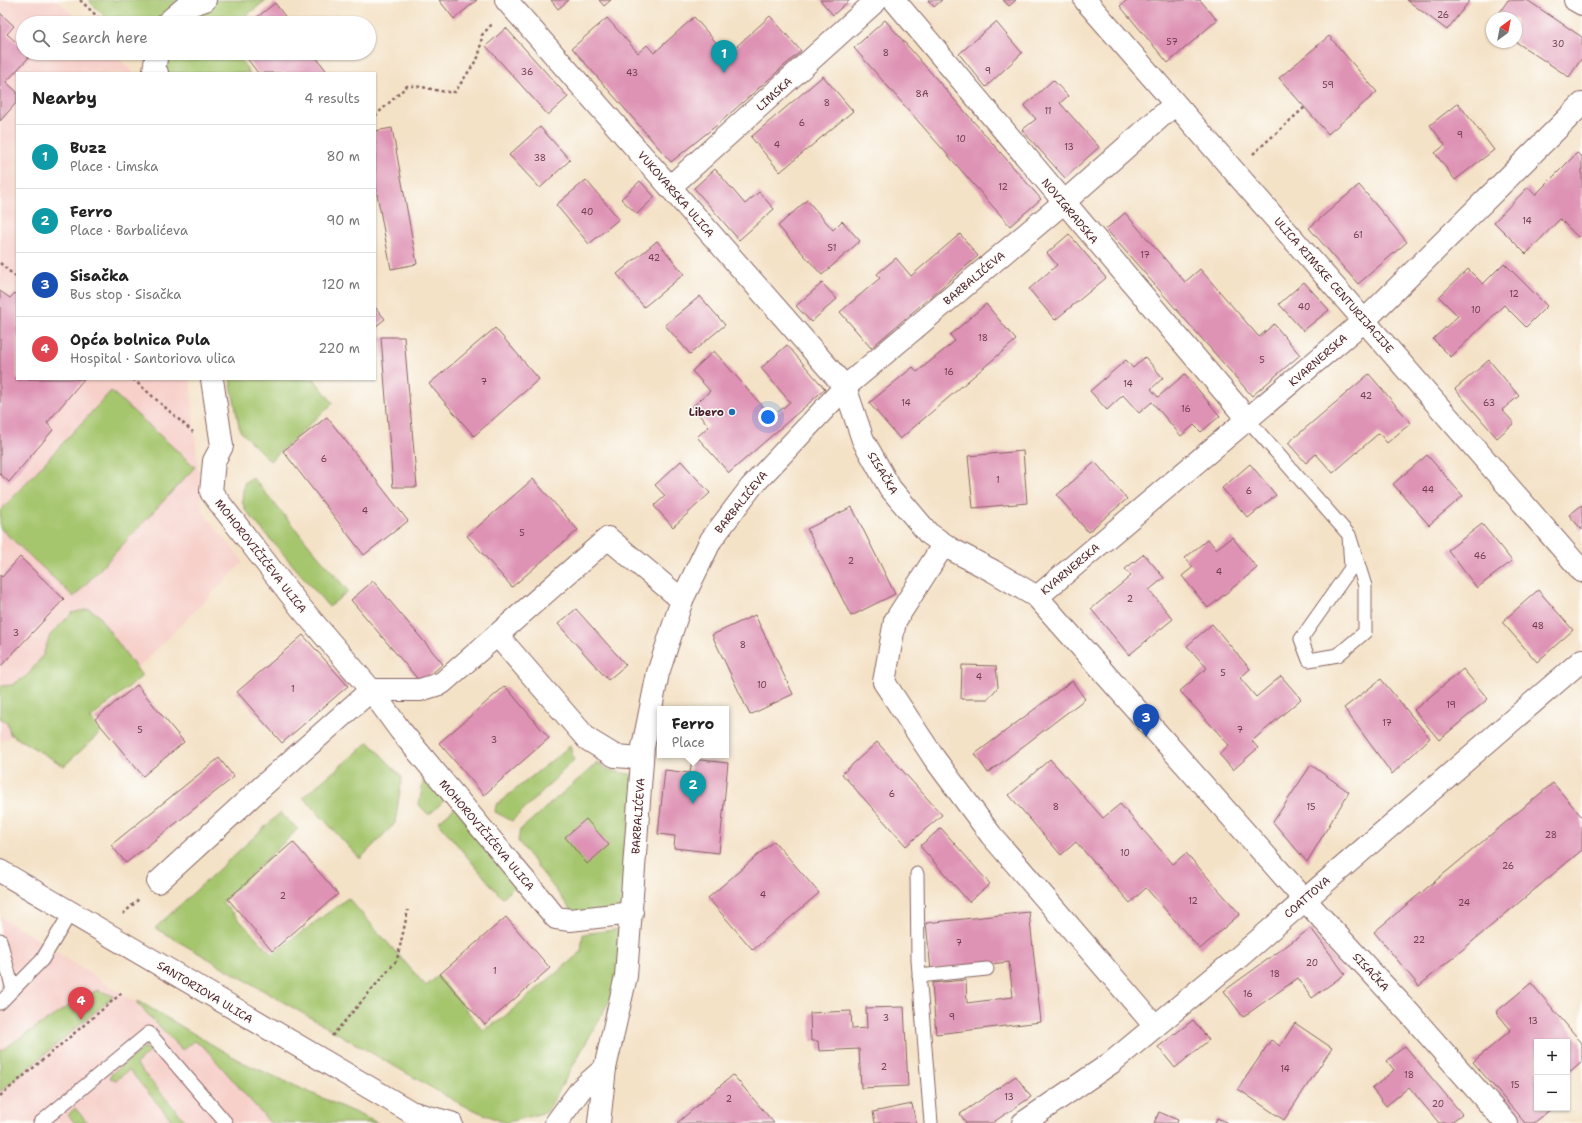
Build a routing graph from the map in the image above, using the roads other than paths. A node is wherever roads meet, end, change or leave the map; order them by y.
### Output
1 (205, 0) edge
2 (878, 0) edge
3 (894, 0) edge
4 (1085, 0) edge
5 (1575, 0) edge
6 (508, 2) edge
7 (1582, 4) edge
8 (175, 16) edge
9 (156, 60) edge
10 (156, 72) edge
11 (1176, 104) junction
12 (1582, 104) edge
13 (670, 187) junction
14 (1063, 203) junction
15 (1365, 320) junction
16 (212, 380) edge
17 (846, 387) junction
18 (1248, 420) junction
19 (1349, 535) junction
20 (944, 544) junction
21 (1582, 570) edge
22 (1037, 597) junction
23 (682, 600) junction
24 (497, 635) junction
25 (1582, 660) edge
26 (371, 690) junction
27 (642, 758) junction
28 (0, 871) edge
29 (917, 874) dead end
30 (158, 882) dead end
31 (1304, 899) junction
32 (71, 912) junction
33 (632, 913) junction
34 (0, 940) edge
35 (987, 970) dead end
36 (919, 976) junction
37 (13, 990) junction
38 (0, 1003) edge
39 (1155, 1026) junction
40 (605, 1068) junction
41 (416, 1118) edge
42 (40, 1123) edge
43 (226, 1123) edge
44 (451, 1123) edge
45 (556, 1123) edge
46 (599, 1123) edge
47 (931, 1123) edge
48 (1023, 1123) edge
49 (1506, 1123) edge

1 - 8 street
2 - 13 street, LIMSKA
3 - 14 street, NOVIGRADSKA
4 - 11 street, ULICA RIMSKE CENTURIJACIJE
5 - 7 street
6 - 13 street, VUKOVARSKA ULICA
9 - 10 street
11 - 14 street, BARBALIĆEVA
11 - 15 street, ULICA RIMSKE CENTURIJACIJE
12 - 15 street, KVARNERSKA
13 - 17 street, VUKOVARSKA ULICA
14 - 17 street, BARBALIĆEVA
14 - 18 street, NOVIGRADSKA
15 - 18 street, KVARNERSKA
15 - 21 street, ULICA RIMSKE CENTURIJACIJE
16 - 26 street, MOHOROVIČIĆEVA ULICA
17 - 20 street, SISAČKA
17 - 23 street, BARBALIĆEVA
18 - 19 lane
18 - 22 street, KVARNERSKA
19 - 19 lane
20 - 22 street, SISAČKA
20 - 39 street
22 - 31 street, SISAČKA
23 - 24 street
23 - 27 street, BARBALIĆEVA
24 - 26 street
24 - 27 street
25 - 31 street, COATTOVA
26 - 30 street
26 - 33 street, MOHOROVIČIĆEVA ULICA
27 - 33 street, BARBALIĆEVA
28 - 32 street, SANTORIOVA ULICA
29 - 36 lane
31 - 39 street, COATTOVA
31 - 49 street, SISAČKA
32 - 37 lane
32 - 41 street, SANTORIOVA ULICA
33 - 40 street, BARBALIĆEVA
34 - 37 lane
35 - 36 lane
36 - 47 lane
37 - 38 lane
39 - 48 street, COATTOVA
40 - 45 street
40 - 46 street, BARBALIĆEVA
41 - 44 street, SANTORIOVA ULICA
42 - 43 lane

